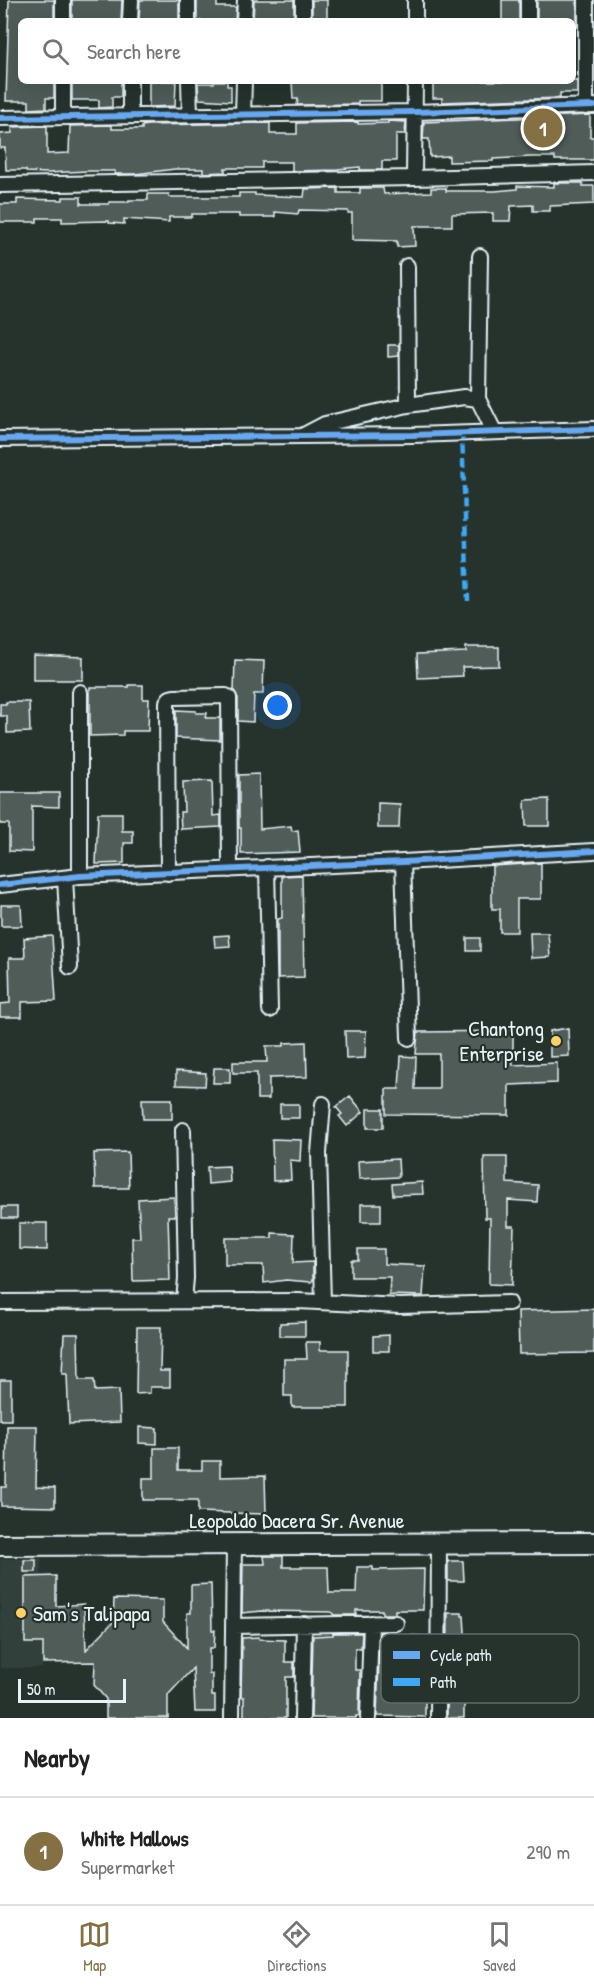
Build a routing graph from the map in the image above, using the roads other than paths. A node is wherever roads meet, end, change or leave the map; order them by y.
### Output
1 (63, 0) edge
2 (130, 0) edge
3 (188, 0) edge
4 (245, 0) edge
5 (303, 0) edge
6 (415, 0) edge
7 (528, 0) edge
8 (586, 0) edge
9 (63, 18) edge
10 (130, 18) edge
11 (188, 18) edge
12 (244, 18) edge
13 (303, 18) edge
14 (415, 18) edge
15 (528, 18) edge
16 (63, 84) edge
17 (130, 84) edge
18 (189, 84) edge
19 (244, 84) edge
20 (415, 84) edge
21 (590, 106) edge
22 (415, 112) junction
23 (243, 115) junction
24 (130, 116) junction
25 (189, 116) junction
26 (63, 117) junction
27 (0, 118) edge
28 (594, 173) edge
29 (414, 178) junction
30 (0, 185) edge
31 (480, 256) dead end
32 (407, 266) dead end
33 (478, 399) junction
34 (408, 405) junction
35 (594, 429) edge
36 (494, 431) junction
37 (300, 436) junction
38 (0, 440) edge
39 (80, 692) dead end
40 (594, 851) edge
41 (403, 862) junction
42 (267, 867) junction
43 (230, 870) junction
44 (168, 873) junction
45 (80, 876) junction
46 (65, 878) junction
47 (0, 885) edge
48 (70, 967) dead end
49 (270, 1010) dead end
50 (409, 1038) dead end
51 (323, 1104) dead end
52 (183, 1130) dead end
53 (184, 1301) junction
54 (0, 1302) edge
55 (323, 1302) junction
56 (509, 1303) dead end
57 (439, 1543) junction
58 (594, 1543) edge
59 (234, 1544) junction
60 (0, 1545) edge
61 (371, 1623) junction
62 (396, 1623) dead end
63 (304, 1624) junction
64 (233, 1626) junction
65 (438, 1634) edge
66 (438, 1703) edge
67 (232, 1718) edge
68 (302, 1718) edge
69 (368, 1718) edge
70 (438, 1718) edge

1 - 9 street
2 - 10 street
3 - 11 street
4 - 12 street
5 - 13 street
6 - 14 street
7 - 15 street
8 - 21 street
16 - 26 street
17 - 24 street
18 - 25 street
19 - 23 street
20 - 22 street
21 - 22 street
22 - 23 street
22 - 29 street
23 - 25 street
24 - 25 street
24 - 26 street
26 - 27 street
28 - 29 street
29 - 30 street
31 - 33 street
32 - 34 street
33 - 34 street
33 - 36 street
34 - 37 street
35 - 36 street
36 - 37 street
37 - 38 street
39 - 45 street
40 - 41 street
41 - 42 street
41 - 50 street
42 - 43 street
42 - 49 street
43 - 44 street
43 - 44 street
44 - 45 street
45 - 46 street
46 - 47 street
46 - 48 street
51 - 55 street
52 - 53 street
53 - 54 street
53 - 55 street
55 - 56 street
57 - 58 main road, Leopoldo Dacera Sr. Avenue
57 - 59 main road, Leopoldo Dacera Sr. Avenue
57 - 65 street
59 - 60 main road, Leopoldo Dacera Sr. Avenue
59 - 64 street
61 - 62 street
61 - 63 street
61 - 69 street
63 - 64 street
63 - 68 street
64 - 67 street
66 - 70 street

